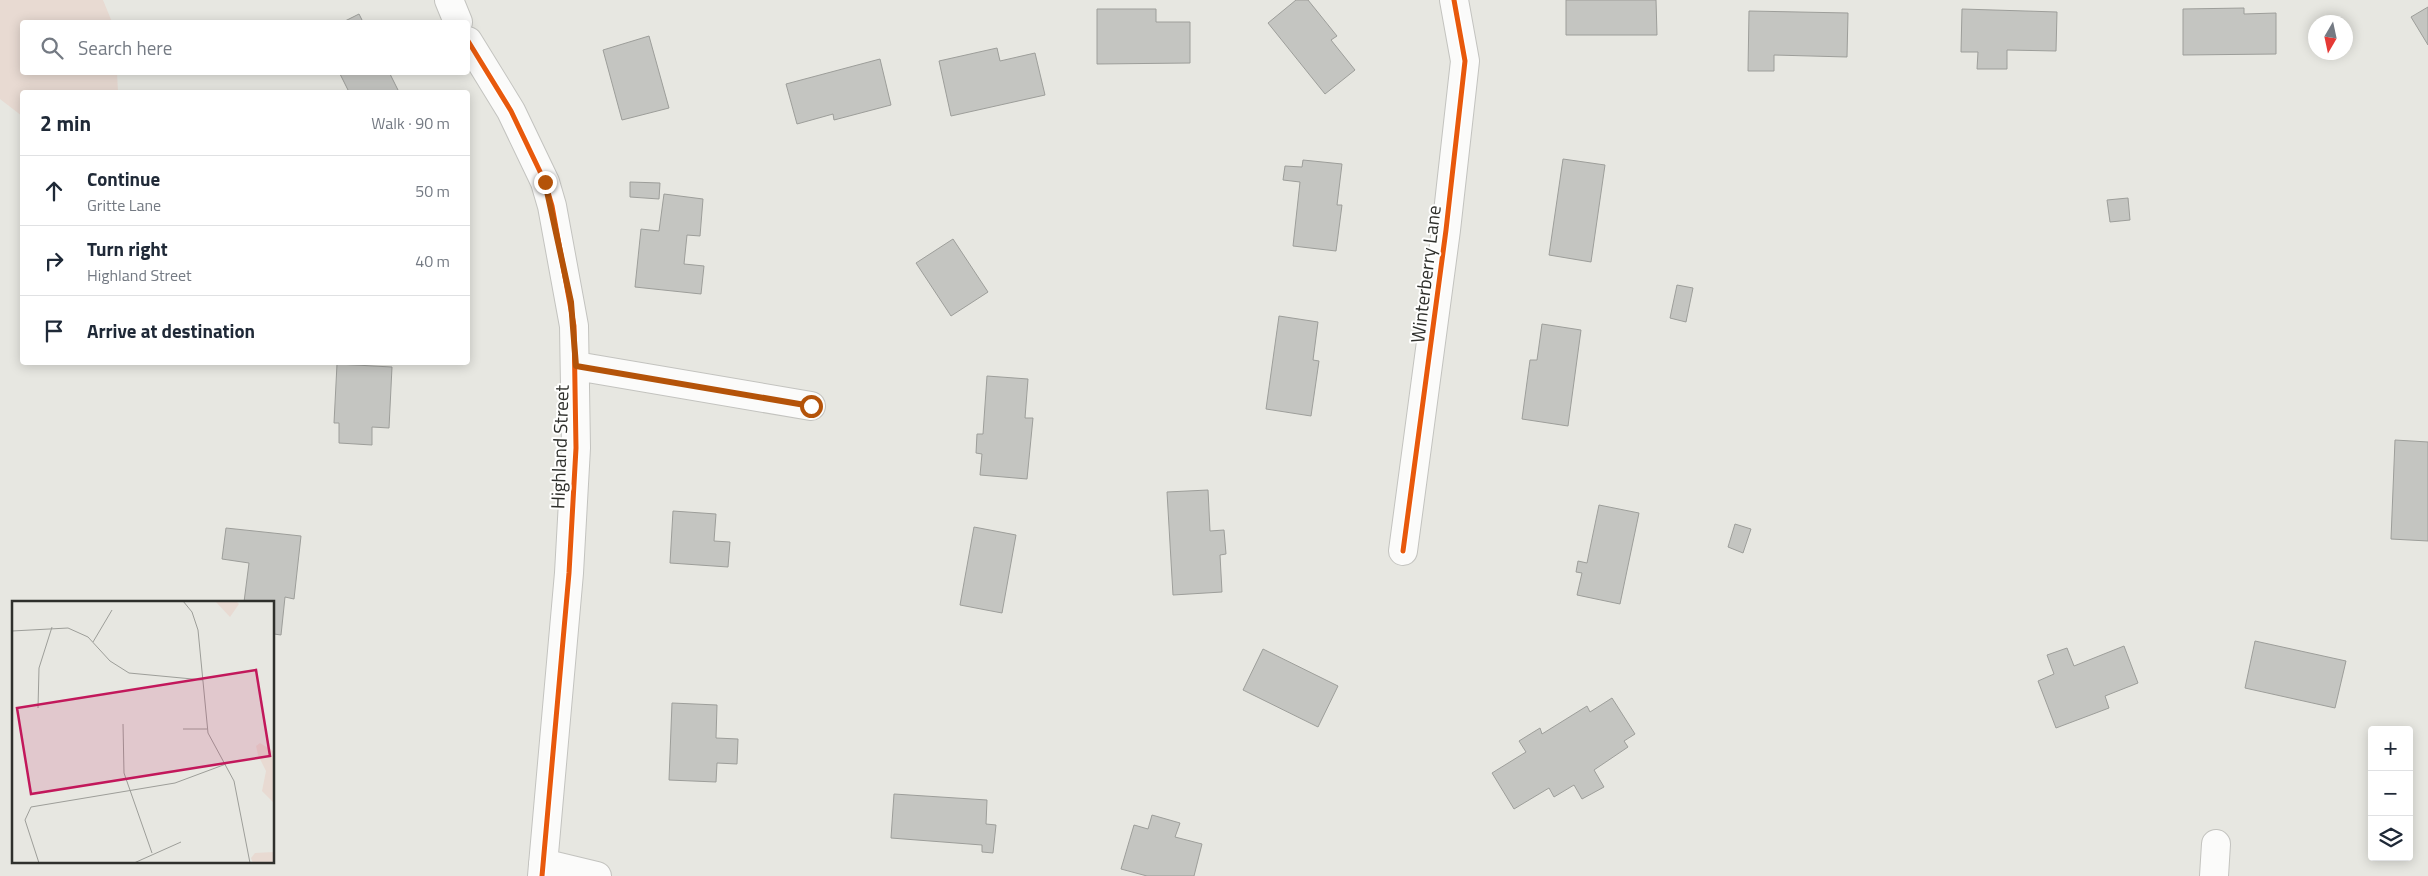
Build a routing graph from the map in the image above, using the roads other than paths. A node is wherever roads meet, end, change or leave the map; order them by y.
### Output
1 (449, 0) edge
2 (1454, 0) edge
3 (457, 20) edge
4 (470, 44) edge
5 (576, 366) junction
6 (811, 406) dead end
7 (1403, 551) dead end
8 (2216, 844) dead end
9 (543, 870) edge
10 (597, 876) edge
11 (2214, 876) edge

1 - 3 street
2 - 7 street, Winterberry Lane
4 - 5 street, Highland Street
5 - 6 street
5 - 9 street, Highland Street
8 - 11 street
9 - 10 street

